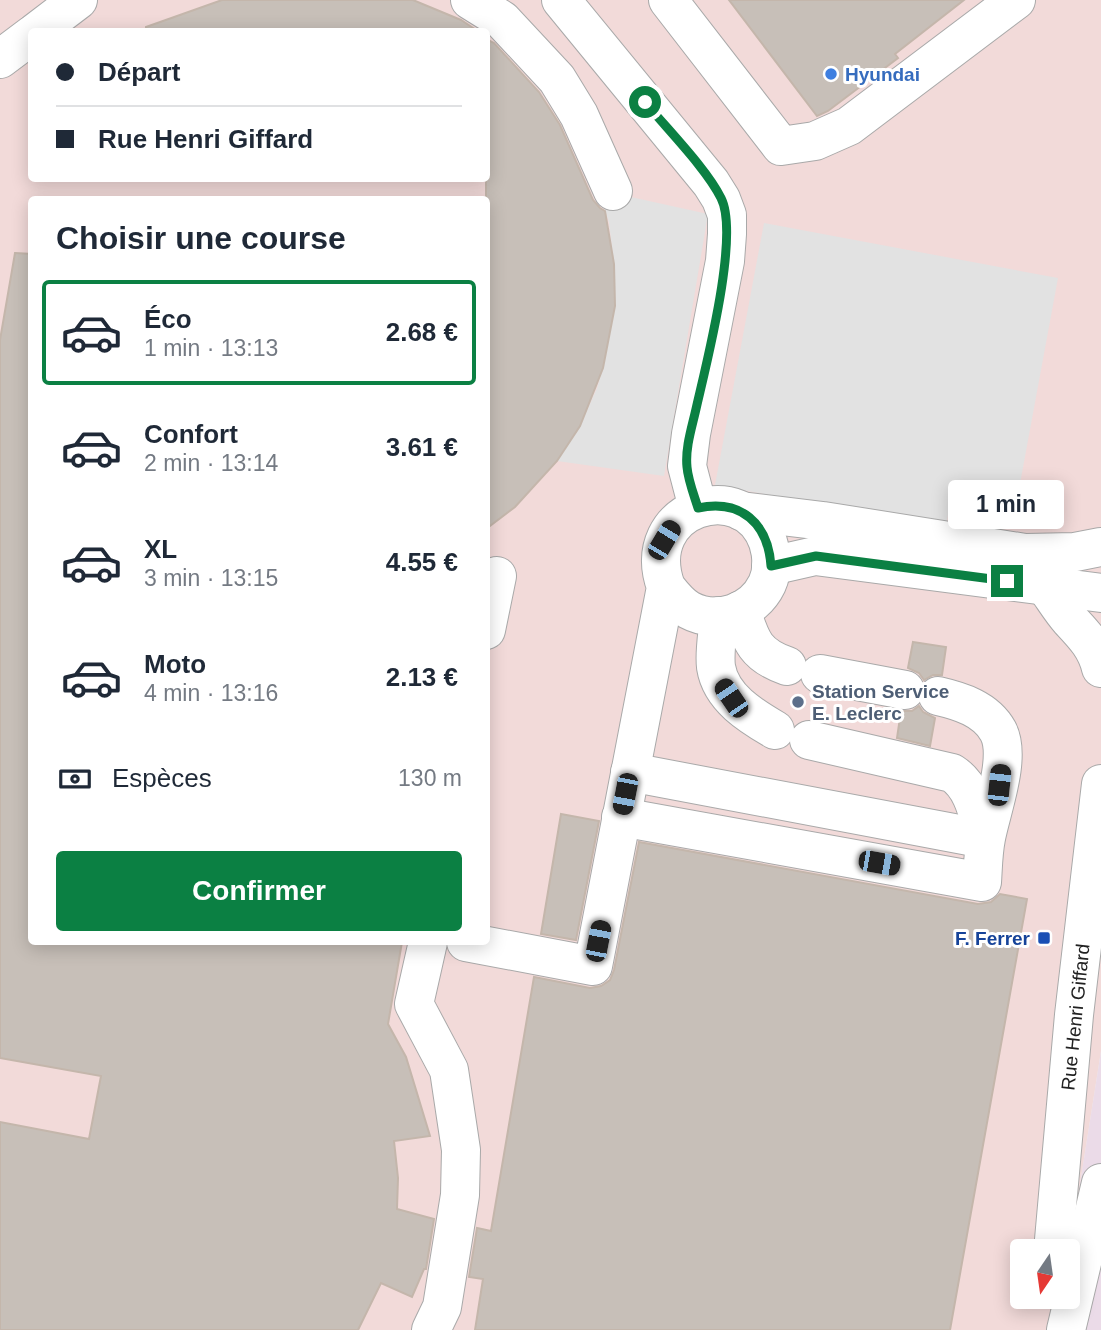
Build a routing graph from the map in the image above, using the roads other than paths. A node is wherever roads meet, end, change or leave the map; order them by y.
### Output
1 (78, 0) edge
2 (470, 0) edge
3 (561, 0) edge
4 (668, 0) edge
5 (1016, 0) edge
6 (41, 28) edge
7 (28, 38) edge
8 (0, 59) edge
9 (613, 191) dead end
10 (698, 508) junction
11 (741, 511) junction
12 (1101, 547) edge
13 (771, 566) junction
14 (497, 576) dead end
15 (667, 587) junction
16 (1046, 587) junction
17 (1101, 593) edge
18 (490, 610) edge
19 (730, 613) junction
20 (1101, 668) edge
21 (630, 772) junction
22 (1101, 784) edge
23 (621, 817) junction
24 (985, 839) junction
25 (427, 945) edge
26 (482, 945) edge
27 (1101, 1183) edge
28 (1054, 1239) edge
29 (1048, 1309) edge
30 (432, 1330) edge
31 (1046, 1330) edge
32 (1066, 1330) edge

1 - 6 street
2 - 9 street
3 - 10 street
4 - 5 street
7 - 8 street
10 - 11 street
10 - 15 street
11 - 12 street
11 - 13 street
13 - 16 street
13 - 19 street
14 - 18 street
15 - 19 street
15 - 21 street
16 - 17 street
16 - 20 street
19 - 24 street
19 - 24 street
21 - 23 street
21 - 24 street
22 - 28 street, Rue Henri Giffard
23 - 24 street
23 - 26 street
25 - 30 street
27 - 32 street
29 - 31 street

